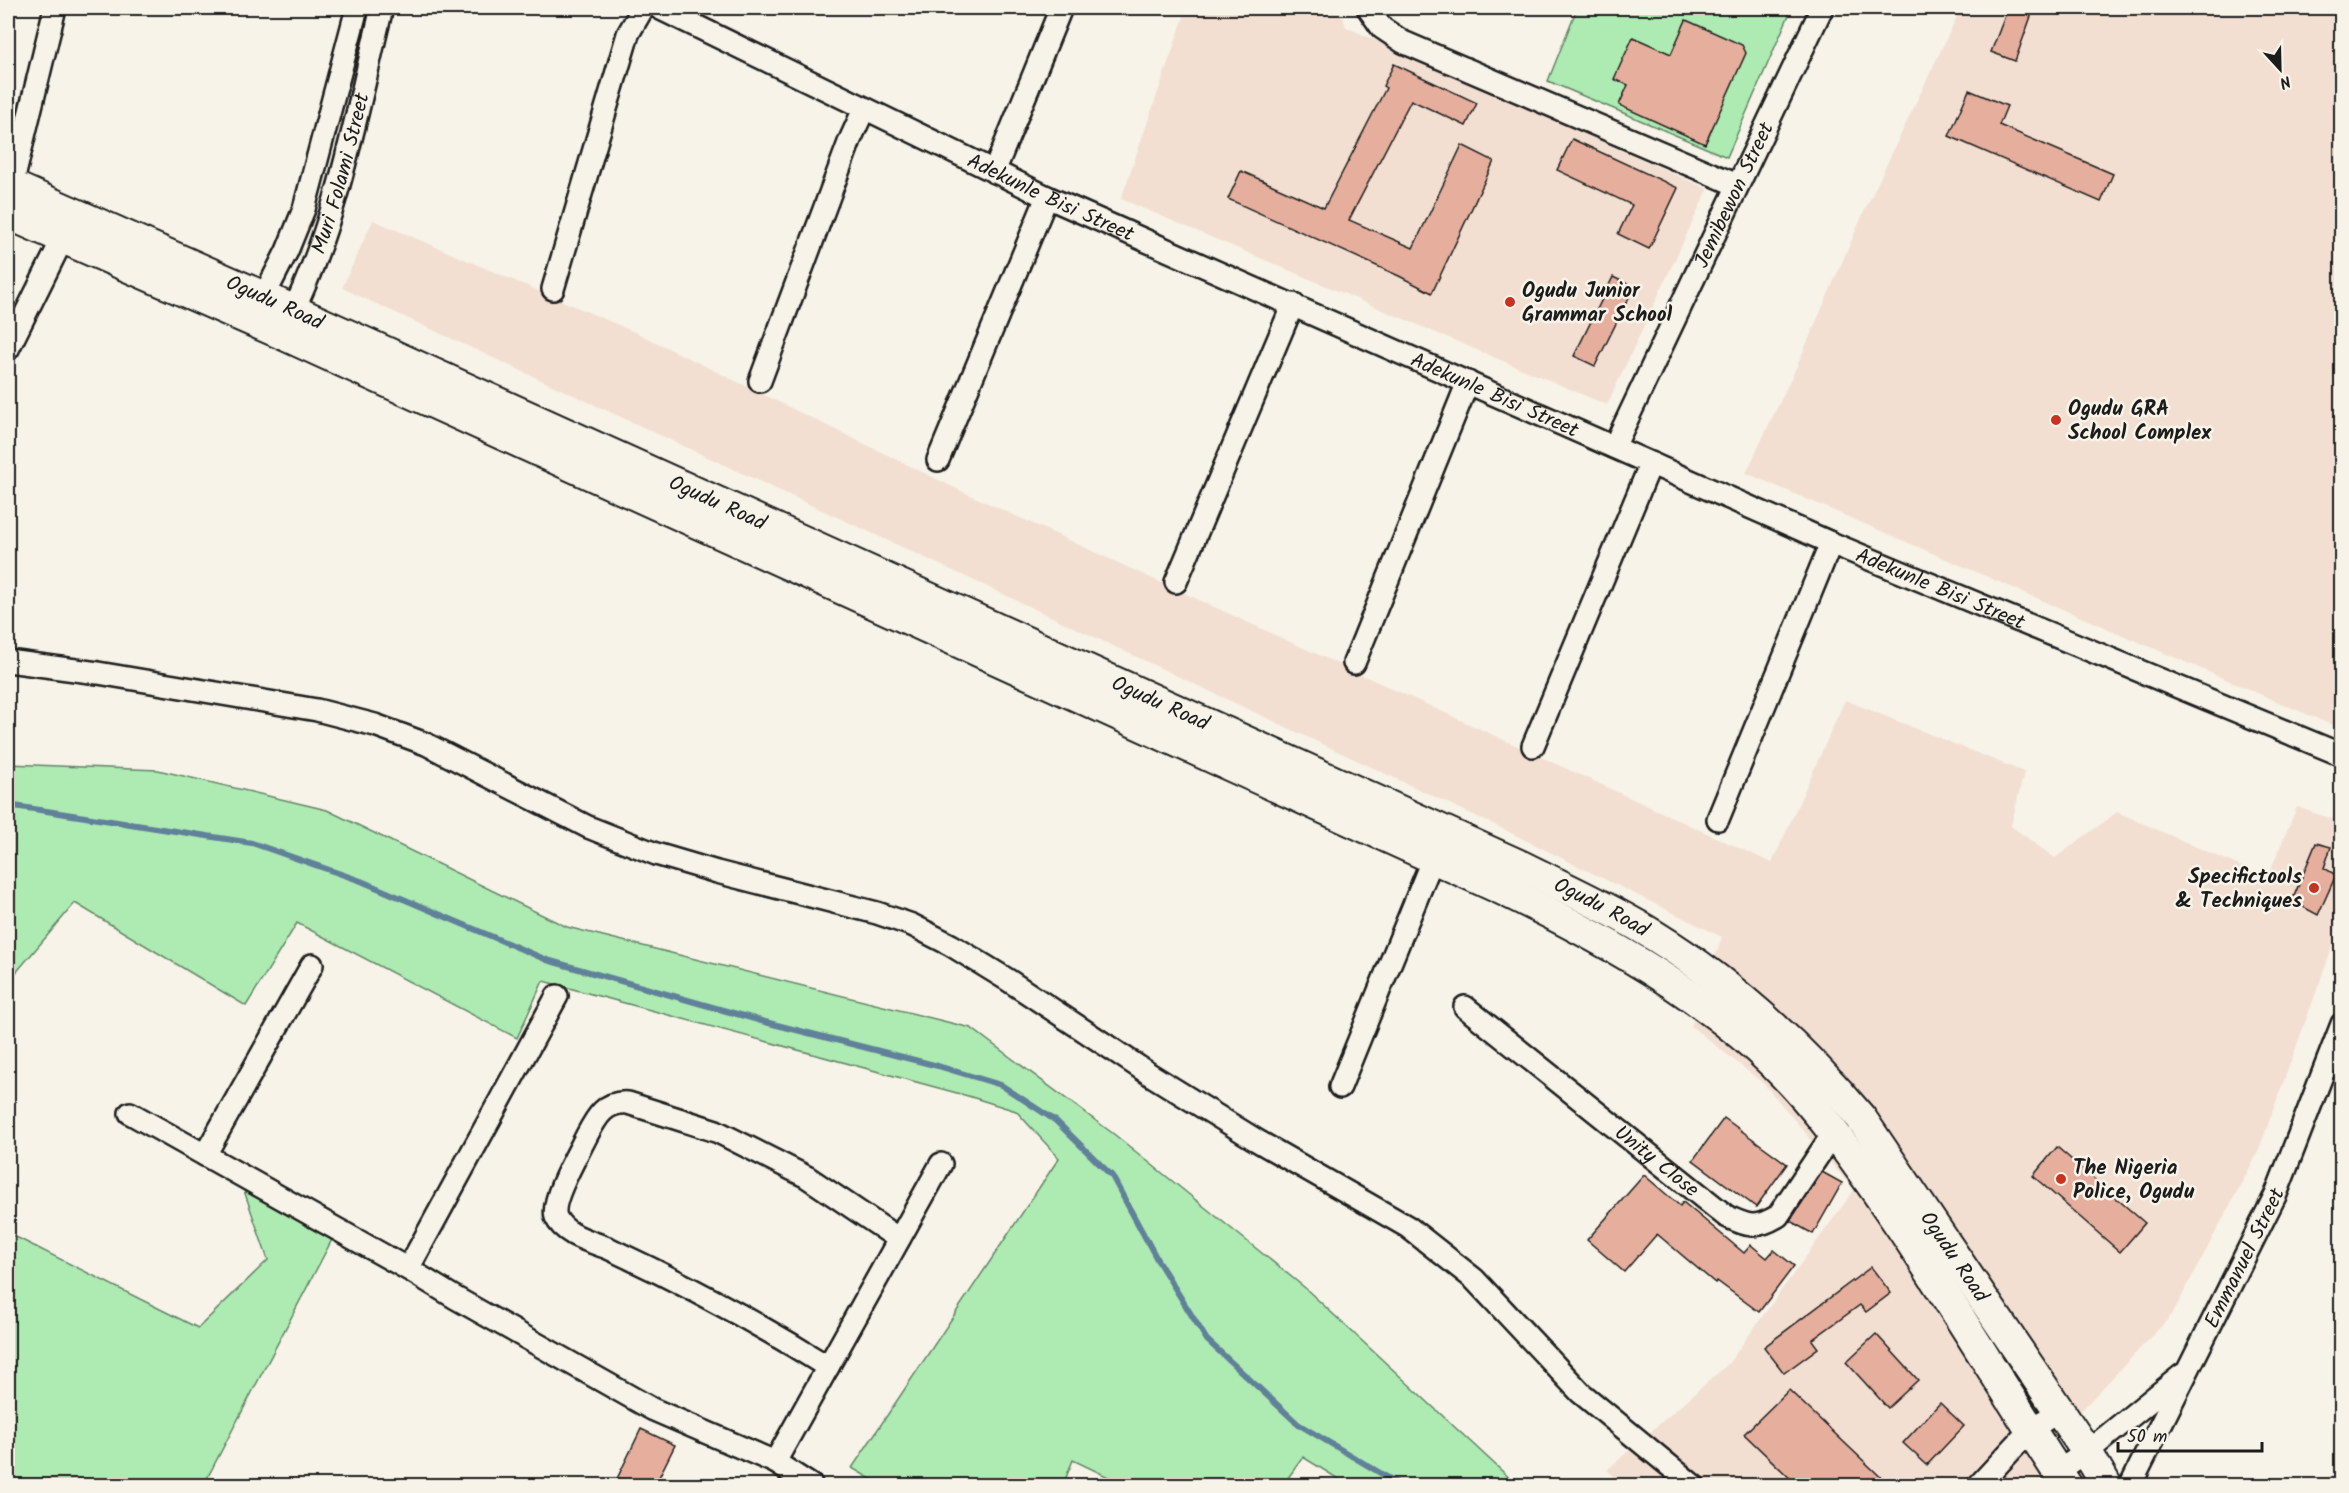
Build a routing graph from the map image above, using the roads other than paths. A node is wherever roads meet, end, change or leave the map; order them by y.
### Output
1 (55, 8) edge
2 (357, 8) edge
3 (382, 8) edge
4 (643, 8) edge
5 (659, 8) edge
6 (1061, 8) edge
7 (1368, 8) edge
8 (1822, 8) edge
9 (864, 109) junction
10 (994, 172) junction
11 (1737, 185) junction
12 (9, 194) edge
13 (1047, 197) junction
14 (63, 238) junction
15 (553, 289) dead end
16 (1293, 304) junction
17 (258, 309) junction
18 (288, 322) junction
19 (8, 349) edge
20 (760, 381) dead end
21 (1468, 382) junction
22 (1614, 447) junction
23 (938, 460) dead end
24 (1650, 463) junction
25 (1831, 543) junction
26 (1176, 582) dead end
27 (8, 661) edge
28 (1354, 663) dead end
29 (1533, 746) dead end
30 (2342, 755) edge
31 (1302, 783) junction
32 (1718, 819) dead end
33 (1433, 858) junction
34 (312, 965) dead end
35 (557, 996) dead end
36 (1465, 1007) dead end
37 (2342, 1024) edge
38 (1340, 1087) dead end
39 (130, 1113) dead end
40 (1834, 1132) junction
41 (205, 1155) junction
42 (941, 1164) dead end
43 (899, 1239) junction
44 (408, 1269) junction
45 (828, 1367) junction
46 (2187, 1371) junction
47 (2063, 1417) junction
48 (2035, 1437) junction
49 (2087, 1452) junction
50 (775, 1462) junction
51 (2062, 1478) edge
52 (812, 1485) edge
53 (1694, 1485) edge
54 (1978, 1485) edge
55 (1994, 1485) edge
56 (2107, 1485) edge
57 (2130, 1485) edge

1 - 12 street
2 - 17 street
3 - 18 street, Muri Folami Street
4 - 15 street
5 - 9 street, Adekunle Bisi Street
6 - 10 street
7 - 11 street
8 - 11 street, Jemibewon Street
9 - 10 street, Adekunle Bisi Street
9 - 20 street
10 - 13 street, Adekunle Bisi Street
11 - 22 street, Jemibewon Street
12 - 14 main road, Ogudu Road
12 - 17 main road, Ogudu Road
13 - 16 street, Adekunle Bisi Street
13 - 23 street
14 - 17 main road, Ogudu Road
14 - 19 street
16 - 21 street, Adekunle Bisi Street
16 - 26 street
17 - 18 main road, Ogudu Road
18 - 31 main road, Ogudu Road
21 - 22 street, Adekunle Bisi Street
21 - 28 street
22 - 24 street, Adekunle Bisi Street
24 - 25 street, Adekunle Bisi Street
24 - 29 street
25 - 30 street, Adekunle Bisi Street
25 - 32 street
27 - 53 street
31 - 33 main road, Ogudu Road
31 - 47 main road, Ogudu Road
33 - 38 street
33 - 40 main road, Ogudu Road
34 - 41 street
35 - 44 street
36 - 40 street, Unity Close
37 - 46 street, Emmanuel Street
39 - 41 street
40 - 48 main road, Ogudu Road
41 - 44 street
42 - 43 street
43 - 45 street
43 - 45 street
44 - 50 street
45 - 50 street
46 - 49 street
46 - 57 street, Emmanuel Street
47 - 48 street
47 - 49 main road, Ogudu Road
48 - 51 main road, Ogudu Road
48 - 54 street
48 - 55 street
49 - 51 street
49 - 56 main road, Ogudu Road
50 - 52 street

